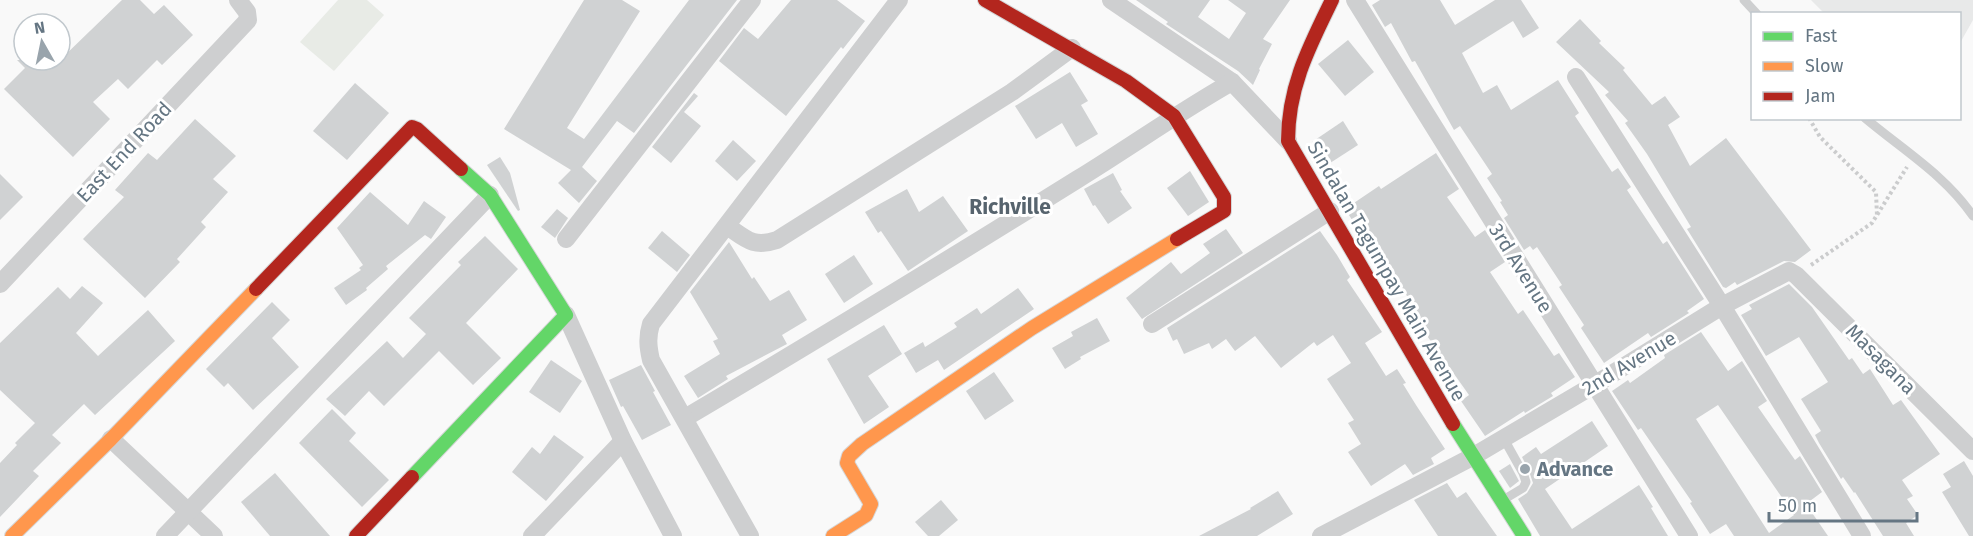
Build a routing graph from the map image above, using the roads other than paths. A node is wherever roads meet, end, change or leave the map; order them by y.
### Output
1 (238, 0) edge
2 (752, 0) edge
3 (899, 0) edge
4 (985, 0) edge
5 (1111, 0) edge
6 (1332, 0) edge
7 (1355, 0) edge
8 (1744, 0) edge
9 (1755, 12) edge
10 (1072, 48) junction
11 (1576, 77) dead end
12 (1232, 82) junction
13 (1173, 116) junction
14 (1868, 120) edge
15 (1288, 141) junction
16 (490, 195) junction
17 (1330, 211) junction
18 (1973, 216) edge
19 (727, 226) junction
20 (566, 239) dead end
21 (1791, 273) joint
22 (0, 284) edge
23 (1722, 306) junction
24 (567, 315) junction
25 (1152, 324) dead end
26 (1594, 385) junction
27 (685, 418) junction
28 (111, 439) junction
29 (1504, 439) junction
30 (623, 441) junction
31 (1973, 451) edge
32 (1472, 457) junction
33 (1501, 501) junction
34 (190, 512) junction
35 (12, 536) edge
36 (165, 536) edge
37 (214, 536) edge
38 (356, 536) edge
39 (532, 536) edge
40 (673, 536) edge
41 (750, 536) edge
42 (833, 536) edge
43 (1321, 536) edge
44 (1524, 536) edge
45 (1689, 536) edge
46 (1862, 536) edge

1 - 22 street, East End Road
2 - 20 street
3 - 19 street
4 - 10 street
5 - 12 street
6 - 15 street, Sindalan Tagumpay Main Avenue
7 - 26 street, 3rd Avenue
8 - 9 lane
10 - 13 street
10 - 19 street
11 - 23 street
12 - 13 street
12 - 15 street
13 - 27 street
13 - 42 street
14 - 18 lane
15 - 17 street, Sindalan Tagumpay Main Avenue
16 - 24 street
16 - 28 street
16 - 34 street
17 - 25 street
17 - 32 street, Sindalan Tagumpay Main Avenue
19 - 27 street
21 - 23 street, 2nd Avenue
21 - 31 street, Masagana
23 - 26 street, 2nd Avenue
23 - 46 street
24 - 30 street
24 - 38 street
26 - 29 street, 2nd Avenue
26 - 45 street, 3rd Avenue
27 - 41 street
28 - 34 street
28 - 35 street
29 - 32 street, 2nd Avenue
29 - 33 lane
30 - 39 street
30 - 40 street
32 - 33 street, Sindalan Tagumpay Main Avenue
32 - 43 street, 2nd Avenue
33 - 44 street, Sindalan Tagumpay Main Avenue
34 - 36 street
34 - 37 street

